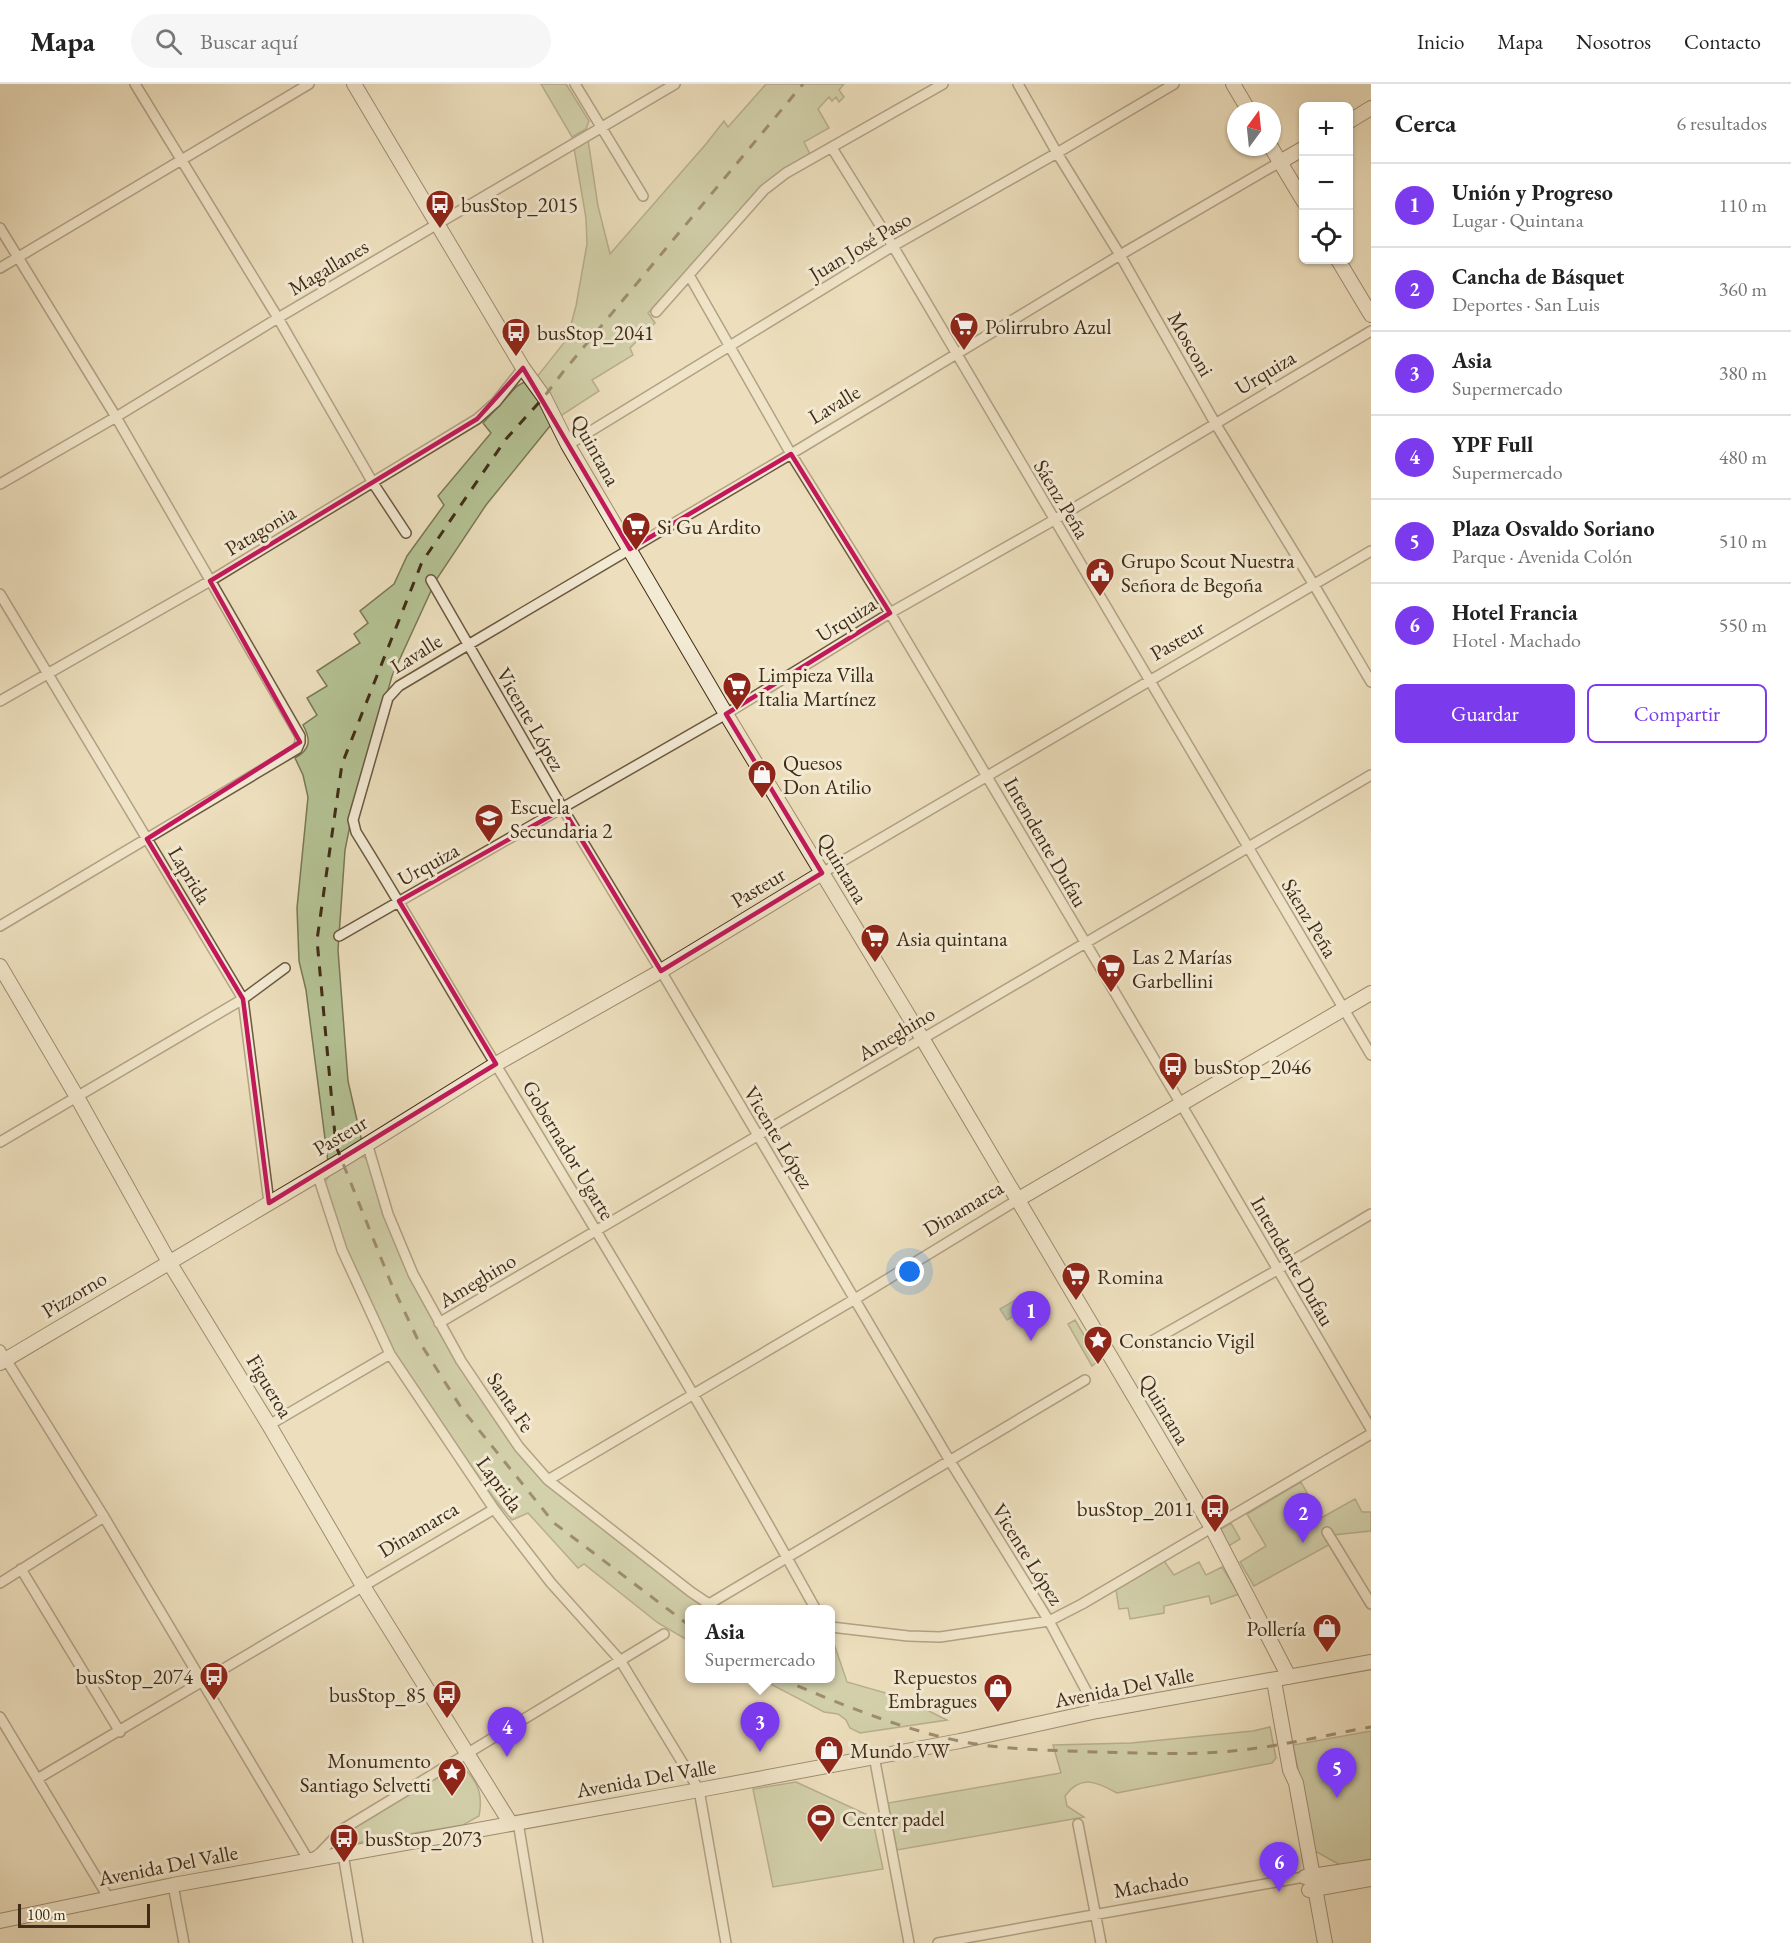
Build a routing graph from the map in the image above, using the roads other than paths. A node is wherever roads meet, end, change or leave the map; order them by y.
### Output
1 (135, 84) edge
2 (309, 84) edge
3 (354, 84) edge
4 (575, 84) edge
5 (675, 84) edge
6 (942, 84) edge
7 (1018, 84) edge
8 (1174, 84) edge
9 (1233, 84) edge
10 (1244, 102) edge
11 (1371, 108) edge
12 (1353, 119) edge
13 (602, 127) junction
14 (832, 148) junction
15 (1299, 151) edge
16 (1057, 153) junction
17 (1276, 156) edge
18 (180, 160) junction
19 (1280, 162) junction
20 (1299, 194) edge
21 (643, 196) dead end
22 (437, 224) junction
23 (0, 228) edge
24 (893, 246) junction
25 (1120, 255) junction
26 (17, 257) junction
27 (1340, 264) edge
28 (0, 268) edge
29 (689, 275) junction
30 (656, 312) dead end
31 (1371, 315) edge
32 (278, 318) junction
33 (1371, 331) edge
34 (730, 348) junction
35 (956, 354) junction
36 (523, 368) junction
37 (116, 417) junction
38 (1215, 423) junction
39 (568, 446) junction
40 (791, 454) junction
41 (373, 483) junction
42 (0, 484) edge
43 (1054, 520) junction
44 (406, 533) dead end
45 (630, 549) junction
46 (1371, 551) edge
47 (431, 580) dead end
48 (210, 581) junction
49 (1314, 585) junction
50 (0, 594) edge
51 (890, 613) junction
52 (468, 645) junction
53 (47, 672) junction
54 (1150, 681) junction
55 (1371, 682) edge
56 (388, 698) joint
57 (0, 701) edge
58 (726, 714) junction
59 (1371, 775) edge
60 (987, 776) junction
61 (563, 809) junction
62 (147, 839) junction
63 (1247, 846) junction
64 (822, 873) junction
65 (399, 901) junction
66 (0, 926) edge
67 (339, 936) dead end
68 (1084, 943) junction
69 (0, 966) edge
70 (285, 968) dead end
71 (661, 971) junction
72 (1371, 993) edge
73 (243, 999) junction
74 (1344, 1009) junction
75 (922, 1038) junction
76 (1371, 1056) edge
77 (496, 1064) junction
78 (77, 1097) junction
79 (1181, 1104) junction
80 (758, 1137) junction
81 (0, 1143) edge
82 (367, 1143) junction
83 (317, 1173) junction
84 (1017, 1200) junction
85 (269, 1203) junction
86 (1371, 1214) edge
87 (597, 1230) junction
88 (169, 1262) junction
89 (1278, 1270) junction
90 (855, 1299) junction
91 (439, 1323) junction
92 (1145, 1345) dead end
93 (390, 1354) junction
94 (2, 1357) edge
95 (1085, 1380) dead end
96 (691, 1394) junction
97 (268, 1425) junction
98 (1371, 1429) edge
99 (1371, 1434) edge
100 (950, 1461) junction
101 (548, 1480) junction
102 (494, 1509) junction
103 (104, 1517) junction
104 (1212, 1528) junction
105 (1328, 1532) dead end
106 (786, 1556) junction
107 (21, 1569) junction
108 (0, 1583) edge
109 (363, 1586) junction
110 (709, 1604) joint
111 (1371, 1604) edge
112 (813, 1605) edge
113 (1049, 1621) junction
114 (835, 1627) edge
115 (664, 1634) dead end
116 (621, 1660) junction
117 (1371, 1662) edge
118 (1289, 1677) junction
119 (1274, 1681) junction
120 (202, 1682) junction
121 (1097, 1711) junction
122 (0, 1717) edge
123 (120, 1732) junction
124 (468, 1752) junction
125 (874, 1756) junction
126 (37, 1779) junction
127 (699, 1790) junction
128 (515, 1823) junction
129 (1078, 1824) dead end
130 (343, 1854) junction
131 (309, 1861) junction
132 (1371, 1867) edge
133 (1371, 1879) edge
134 (1310, 1883) junction
135 (173, 1885) junction
136 (108, 1897) junction
137 (1095, 1915) junction
138 (0, 1921) edge
139 (184, 1943) edge
140 (358, 1943) edge
141 (538, 1943) edge
142 (726, 1943) edge
143 (909, 1943) edge
144 (938, 1943) edge
145 (1101, 1943) edge
146 (1316, 1943) edge
147 (1325, 1943) edge

1 - 18 street
2 - 18 street
3 - 22 street, Quintana
4 - 13 street
5 - 13 street, Magallanes
6 - 14 street
7 - 16 street, Mosconi
8 - 16 street, Juan José Paso
9 - 10 street
11 - 12 street
13 - 21 street
13 - 22 street, Magallanes
14 - 24 street, Sáenz Peña
14 - 29 street
15 - 19 street, Lavalle
16 - 24 street, Juan José Paso
16 - 25 street, Mosconi
17 - 19 street
18 - 26 street
18 - 32 street
19 - 20 street
19 - 25 street, Lavalle
22 - 32 street, Magallanes
22 - 36 street, Quintana
23 - 26 street
24 - 34 street, Juan José Paso
24 - 35 street, Sáenz Peña
25 - 35 street, Lavalle
25 - 38 street, Mosconi
26 - 28 street
26 - 37 street
27 - 31 street
29 - 30 street
29 - 34 street, Intendente Dufau
32 - 37 street, Magallanes
32 - 41 street
33 - 38 street, Urquiza
34 - 39 street, Juan José Paso
34 - 40 street, Intendente Dufau
35 - 40 street, Lavalle
35 - 43 street, Sáenz Peña
36 - 39 street, Quintana
36 - 41 street, Patagonia
37 - 42 street, Magallanes
37 - 48 street
38 - 43 street, Urquiza
38 - 49 street, Mosconi
39 - 45 street, Quintana
40 - 45 street, Lavalle
40 - 51 street, Intendente Dufau
41 - 44 street
41 - 48 street, Patagonia
43 - 51 street, Urquiza
43 - 54 street, Sáenz Peña
45 - 52 street, Lavalle
45 - 58 street, Quintana
46 - 49 street, Pasteur
47 - 52 street, Vicente López
48 - 53 street, Patagonia
48 - 62 street
49 - 54 street, Pasteur
49 - 55 street, Mosconi
50 - 53 street, Laprida
51 - 58 street, Urquiza
51 - 60 street, Intendente Dufau
52 - 56 street, Lavalle
52 - 61 street, Vicente López
53 - 57 street, Patagonia
53 - 62 street, Laprida
54 - 60 street, Pasteur
54 - 63 street, Sáenz Peña
56 - 65 street, Gobernador Ugarte
58 - 61 street, Urquiza
58 - 64 street, Quintana
59 - 63 street, Ameghino
60 - 64 street, Pasteur
60 - 68 street, Intendente Dufau
61 - 65 street, Urquiza
61 - 71 street, Vicente López
62 - 66 street
62 - 73 street, Laprida
63 - 68 street, Ameghino
63 - 74 street, Sáenz Peña
64 - 71 street, Pasteur
64 - 75 street, Quintana
65 - 67 street, Urquiza
65 - 77 street, Gobernador Ugarte
68 - 75 street, Ameghino
68 - 79 street, Intendente Dufau
69 - 78 street, Figueroa
70 - 73 street
71 - 77 street, Pasteur
71 - 80 street, Vicente López
72 - 74 street, Dinamarca
73 - 78 street
73 - 85 street, Laprida
74 - 76 street, Sáenz Peña
74 - 79 street, Dinamarca
75 - 80 street, Ameghino
75 - 84 street, Quintana
77 - 82 street, Pasteur
77 - 87 street, Gobernador Ugarte
78 - 81 street
78 - 88 street, Figueroa
79 - 84 street, Dinamarca
79 - 89 street, Intendente Dufau
80 - 87 street, Ameghino
80 - 90 street, Vicente López
82 - 83 street, Pasteur
82 - 91 street, Santa Fe
83 - 85 street, Pasteur
83 - 93 street, Laprida
84 - 90 street, Dinamarca
84 - 104 street, Quintana
85 - 88 street, Pasteur
86 - 89 street
87 - 91 street, Ameghino
87 - 96 street, Gobernador Ugarte
88 - 94 street, Pizzorno
88 - 97 street, Figueroa
89 - 92 street
89 - 98 street, Intendente Dufau
90 - 96 street, Dinamarca
90 - 100 street, Vicente López
91 - 101 street, Santa Fe
93 - 97 street
93 - 102 street, Laprida
94 - 103 street
95 - 100 street
96 - 101 street, Dinamarca
96 - 106 street, Gobernador Ugarte
97 - 109 street, Figueroa
99 - 104 street
100 - 106 street
100 - 113 street, Vicente López
101 - 110 street, Santa Fe
102 - 109 street, Dinamarca
102 - 116 street, Laprida
103 - 107 street
103 - 120 street
104 - 113 street
104 - 118 street, Quintana
105 - 111 street
106 - 110 street
106 - 112 street, Gobernador Ugarte
107 - 108 street
107 - 123 street
109 - 120 street, Dinamarca
109 - 124 street, Figueroa
113 - 114 street
113 - 121 street, Vicente López
115 - 116 street
116 - 124 street
116 - 127 street, Laprida
117 - 118 street, Avenida Del Valle
118 - 119 street, Avenida Del Valle
119 - 121 street, Avenida Del Valle
119 - 134 street
120 - 123 street, Dinamarca
120 - 131 street
121 - 125 street, Avenida Del Valle
122 - 126 street
123 - 126 street, Dinamarca
124 - 128 street, Figueroa
124 - 131 street
125 - 127 street, Avenida Del Valle
125 - 143 street
126 - 136 street
127 - 128 street, Avenida Del Valle
127 - 142 street
128 - 130 street, Avenida Del Valle
128 - 141 street
129 - 137 street
130 - 131 street, Avenida Del Valle
130 - 140 street
131 - 135 street, Avenida Del Valle
132 - 134 street, Machado
133 - 134 street, Machado
134 - 137 street, Machado
134 - 146 street
134 - 147 street
135 - 136 street, Avenida Del Valle
135 - 139 street
136 - 138 street, Avenida Del Valle
137 - 144 street, Machado
137 - 145 street

